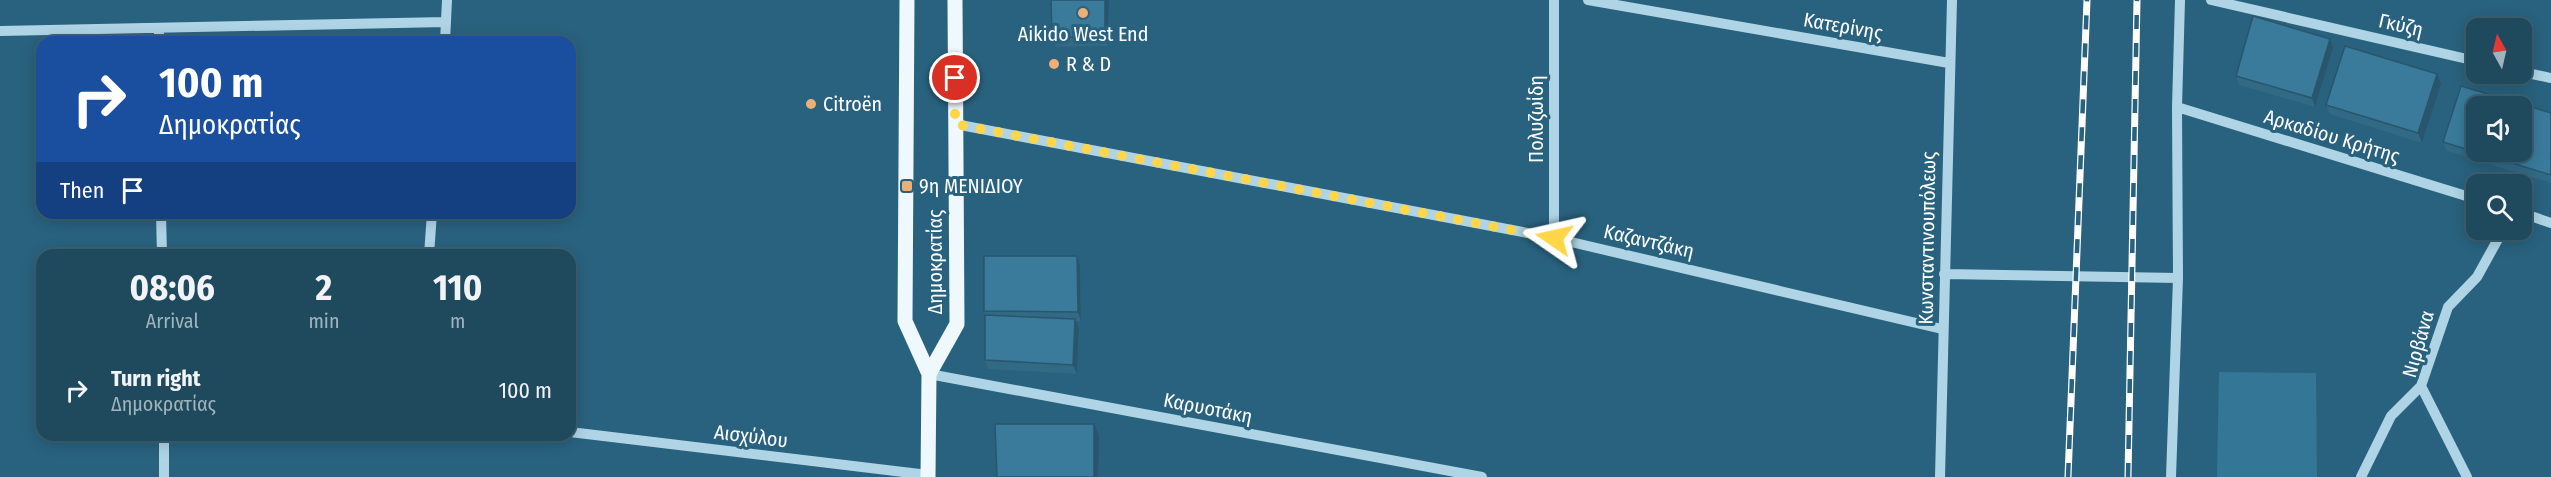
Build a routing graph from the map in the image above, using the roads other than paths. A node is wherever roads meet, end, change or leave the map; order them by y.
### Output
1 (447, 0) edge
2 (907, 0) edge
3 (954, 0) edge
4 (1554, 0) edge
5 (1588, 0) edge
6 (1952, 0) edge
7 (2180, 0) edge
8 (2211, 0) edge
9 (446, 22) junction
10 (159, 28) junction
11 (0, 31) edge
12 (159, 36) edge
13 (445, 36) edge
14 (2466, 59) edge
15 (1949, 63) junction
16 (2532, 74) edge
17 (2551, 78) edge
18 (2177, 107) junction
19 (955, 124) junction
20 (2466, 196) edge
21 (2532, 216) edge
22 (161, 219) edge
23 (432, 219) edge
24 (2551, 223) edge
25 (1554, 238) junction
26 (2497, 240) edge
27 (162, 249) edge
28 (429, 249) edge
29 (1944, 274) junction
30 (2178, 278) junction
31 (1942, 329) junction
32 (929, 374) junction
33 (2421, 386) junction
34 (576, 433) edge
35 (164, 441) edge
36 (928, 476) edge
37 (164, 477) edge
38 (1482, 477) edge
39 (1940, 477) edge
40 (2171, 477) edge
41 (2361, 477) edge
42 (2467, 477) edge

1 - 9 street
2 - 32 main road, Δημοκρατίας
3 - 19 main road, Δημοκρατίας
4 - 25 street, Πολυζωίδη
5 - 15 street, Κατερίνης
6 - 15 street, Κωνσταντινουπόλεως
7 - 18 street
8 - 14 street, Γκύζη
9 - 10 street
9 - 13 street
10 - 11 street
10 - 12 street
15 - 29 street, Κωνσταντινουπόλεως
16 - 17 street
18 - 20 street, Αρκαδίου Κρήτης
18 - 30 street
19 - 25 street, Καζαντζάκη
19 - 32 main road, Δημοκρατίας
21 - 24 street
22 - 27 street
23 - 28 street
25 - 31 street, Καζαντζάκη
26 - 33 street, Νιρβάνα
29 - 30 street
29 - 31 street, Κωνσταντινουπόλεως
30 - 40 street
31 - 39 street, Κωνσταντινουπόλεως
32 - 36 main road, Δημοκρατίας
32 - 38 street, Καρυοτάκη
33 - 41 street
33 - 42 street, Νιρβάνα
34 - 36 street, Αισχύλου
35 - 37 street

